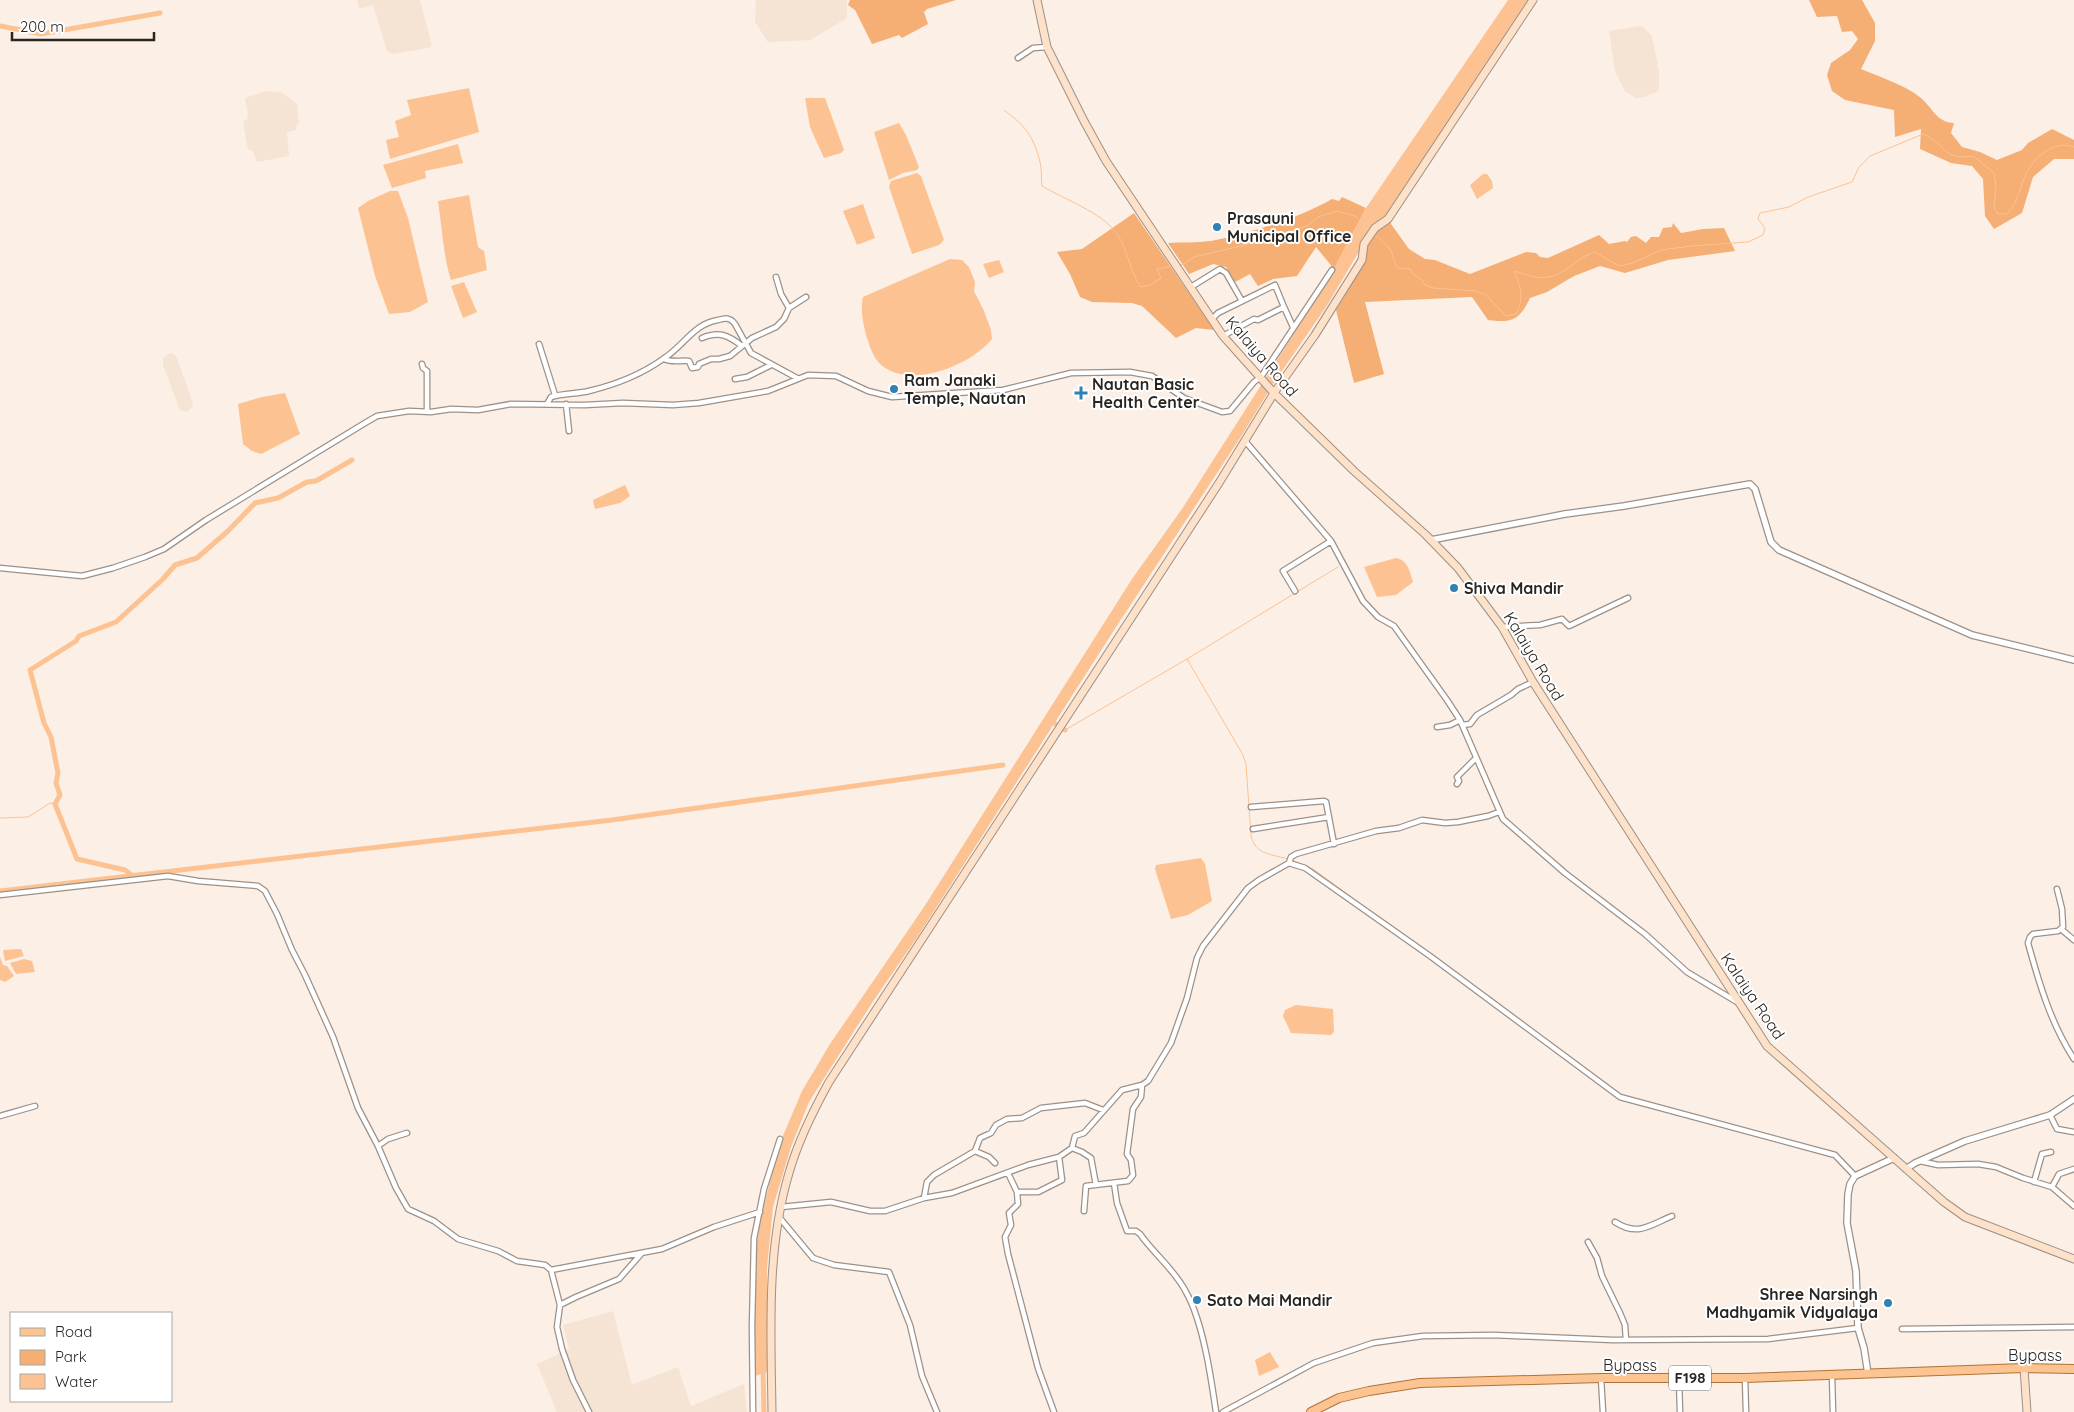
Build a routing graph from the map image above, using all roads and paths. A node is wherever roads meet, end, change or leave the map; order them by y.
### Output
1 (1037, 0) edge
2 (1533, 0) edge
3 (1047, 47) junction
4 (1018, 58) dead end
5 (1332, 270) dead end
6 (776, 277) dead end
7 (1190, 287) junction
8 (806, 297) dead end
9 (1242, 301) junction
10 (1284, 307) junction
11 (789, 308) junction
12 (1212, 319) junction
13 (1294, 327) junction
14 (1223, 336) junction
15 (702, 338) dead end
16 (539, 344) dead end
17 (744, 345) junction
18 (664, 359) junction
19 (422, 364) dead end
20 (770, 364) junction
21 (1261, 377) junction
22 (797, 378) junction
23 (735, 379) dead end
24 (1272, 391) junction
25 (555, 395) junction
26 (547, 404) junction
27 (566, 404) junction
28 (428, 412) junction
29 (569, 431) dead end
30 (1245, 440) junction
31 (1431, 540) junction
32 (1331, 541) junction
33 (0, 568) edge
34 (1295, 591) dead end
35 (1628, 598) dead end
36 (1502, 627) junction
37 (2074, 660) edge
38 (1533, 682) junction
39 (1461, 723) junction
40 (1436, 727) dead end
41 (1476, 758) junction
42 (1457, 784) dead end
43 (1251, 807) dead end
44 (1499, 812) junction
45 (1329, 817) junction
46 (1253, 829) dead end
47 (1334, 844) junction
48 (1290, 860) junction
49 (2057, 889) dead end
50 (0, 895) edge
51 (2061, 929) junction
52 (2074, 940) edge
53 (1740, 1003) junction
54 (2074, 1059) edge
55 (1142, 1085) junction
56 (2074, 1099) edge
57 (34, 1106) dead end
58 (1103, 1110) junction
59 (2050, 1115) junction
60 (0, 1116) edge
61 (2074, 1132) edge
62 (407, 1133) dead end
63 (780, 1139) dead end
64 (378, 1146) junction
65 (1072, 1148) junction
66 (975, 1151) junction
67 (2051, 1152) dead end
68 (1059, 1158) junction
69 (1894, 1158) junction
70 (1920, 1161) junction
71 (995, 1163) dead end
72 (1906, 1169) junction
73 (2074, 1169) edge
74 (1008, 1173) junction
75 (1855, 1176) junction
76 (2034, 1182) junction
77 (1114, 1183) junction
78 (1096, 1185) junction
79 (2052, 1187) junction
80 (1017, 1192) junction
81 (924, 1198) junction
82 (2074, 1206) edge
83 (781, 1207) junction
84 (1084, 1211) dead end
85 (760, 1212) junction
86 (1672, 1216) dead end
87 (779, 1217) junction
88 (1616, 1222) dead end
89 (1588, 1242) dead end
90 (641, 1254) junction
91 (2074, 1259) edge
92 (551, 1270) junction
93 (560, 1305) junction
94 (2074, 1327) edge
95 (1858, 1328) junction
96 (1902, 1329) dead end
97 (1626, 1340) junction
98 (2024, 1368) junction
99 (2074, 1369) edge
100 (1868, 1374) junction
101 (1832, 1375) junction
102 (1601, 1378) junction
103 (1680, 1378) junction
104 (1745, 1378) junction
105 (589, 1412) edge
106 (754, 1412) edge
107 (772, 1412) edge
108 (936, 1412) edge
109 (1054, 1412) edge
110 (1216, 1412) edge
111 (1223, 1412) edge
112 (1311, 1412) edge
113 (1603, 1412) edge
114 (1680, 1412) edge
115 (1746, 1412) edge
116 (1833, 1412) edge
117 (2027, 1412) edge

1 - 3 main road, Kalaiya Road
2 - 24 main road
3 - 4 street
3 - 7 main road, Kalaiya Road
5 - 13 street
6 - 11 street
7 - 9 street
7 - 12 main road, Kalaiya Road
8 - 11 street
9 - 10 street
9 - 12 street
10 - 13 street
10 - 14 street
11 - 17 street
12 - 14 main road, Kalaiya Road
13 - 21 street
14 - 21 main road, Kalaiya Road
15 - 17 street
16 - 25 street
17 - 18 street
17 - 18 street
17 - 20 street
18 - 25 street
19 - 28 street
20 - 22 street
20 - 23 street
21 - 22 street
21 - 24 main road, Kalaiya Road
22 - 27 street
24 - 30 main road
24 - 31 main road, Kalaiya Road
25 - 26 street
26 - 27 street
26 - 28 street
27 - 29 street
28 - 33 street
30 - 32 street
30 - 83 main road
31 - 36 main road, Kalaiya Road
31 - 37 street
32 - 34 street
32 - 39 street
35 - 36 street
36 - 38 main road, Kalaiya Road
38 - 39 street
38 - 53 main road, Kalaiya Road
39 - 40 street
39 - 41 street
41 - 42 street
41 - 44 street
43 - 45 street
44 - 47 street
44 - 53 street
45 - 46 street
45 - 47 street
47 - 48 street
48 - 55 street
48 - 75 street
49 - 51 street
50 - 64 street
51 - 52 street
51 - 54 street
53 - 69 main road, Kalaiya Road
55 - 58 street
55 - 77 street
56 - 59 street
57 - 60 street
58 - 65 street
58 - 66 street
59 - 61 street
59 - 70 street
62 - 64 street
63 - 85 street
64 - 92 street
65 - 68 street
65 - 78 street
66 - 71 street
66 - 81 street
67 - 76 street
68 - 74 street
68 - 80 street
69 - 72 main road, Kalaiya Road
69 - 75 street
70 - 72 street
70 - 76 street
72 - 91 main road, Kalaiya Road
73 - 79 street
74 - 80 street
74 - 81 street
75 - 95 street
76 - 79 street
77 - 78 street
77 - 110 street
78 - 84 street
79 - 82 street
80 - 109 street
81 - 83 street
83 - 87 main road
85 - 90 street
85 - 106 street
86 - 88 street
87 - 107 main road
87 - 108 street
89 - 97 street
90 - 92 street
90 - 93 street
92 - 93 street
93 - 105 street
94 - 96 street
95 - 97 street
95 - 100 street
97 - 111 street
98 - 99 main road, Bypass / F198
98 - 100 main road, Bypass / F198
98 - 117 main road
100 - 101 main road, Bypass / F198
101 - 104 main road, Bypass / F198
101 - 116 street
102 - 103 main road, Bypass / F198
102 - 112 main road, Bypass / F198
102 - 113 street
103 - 104 main road, Bypass / F198
103 - 114 street
104 - 115 street

